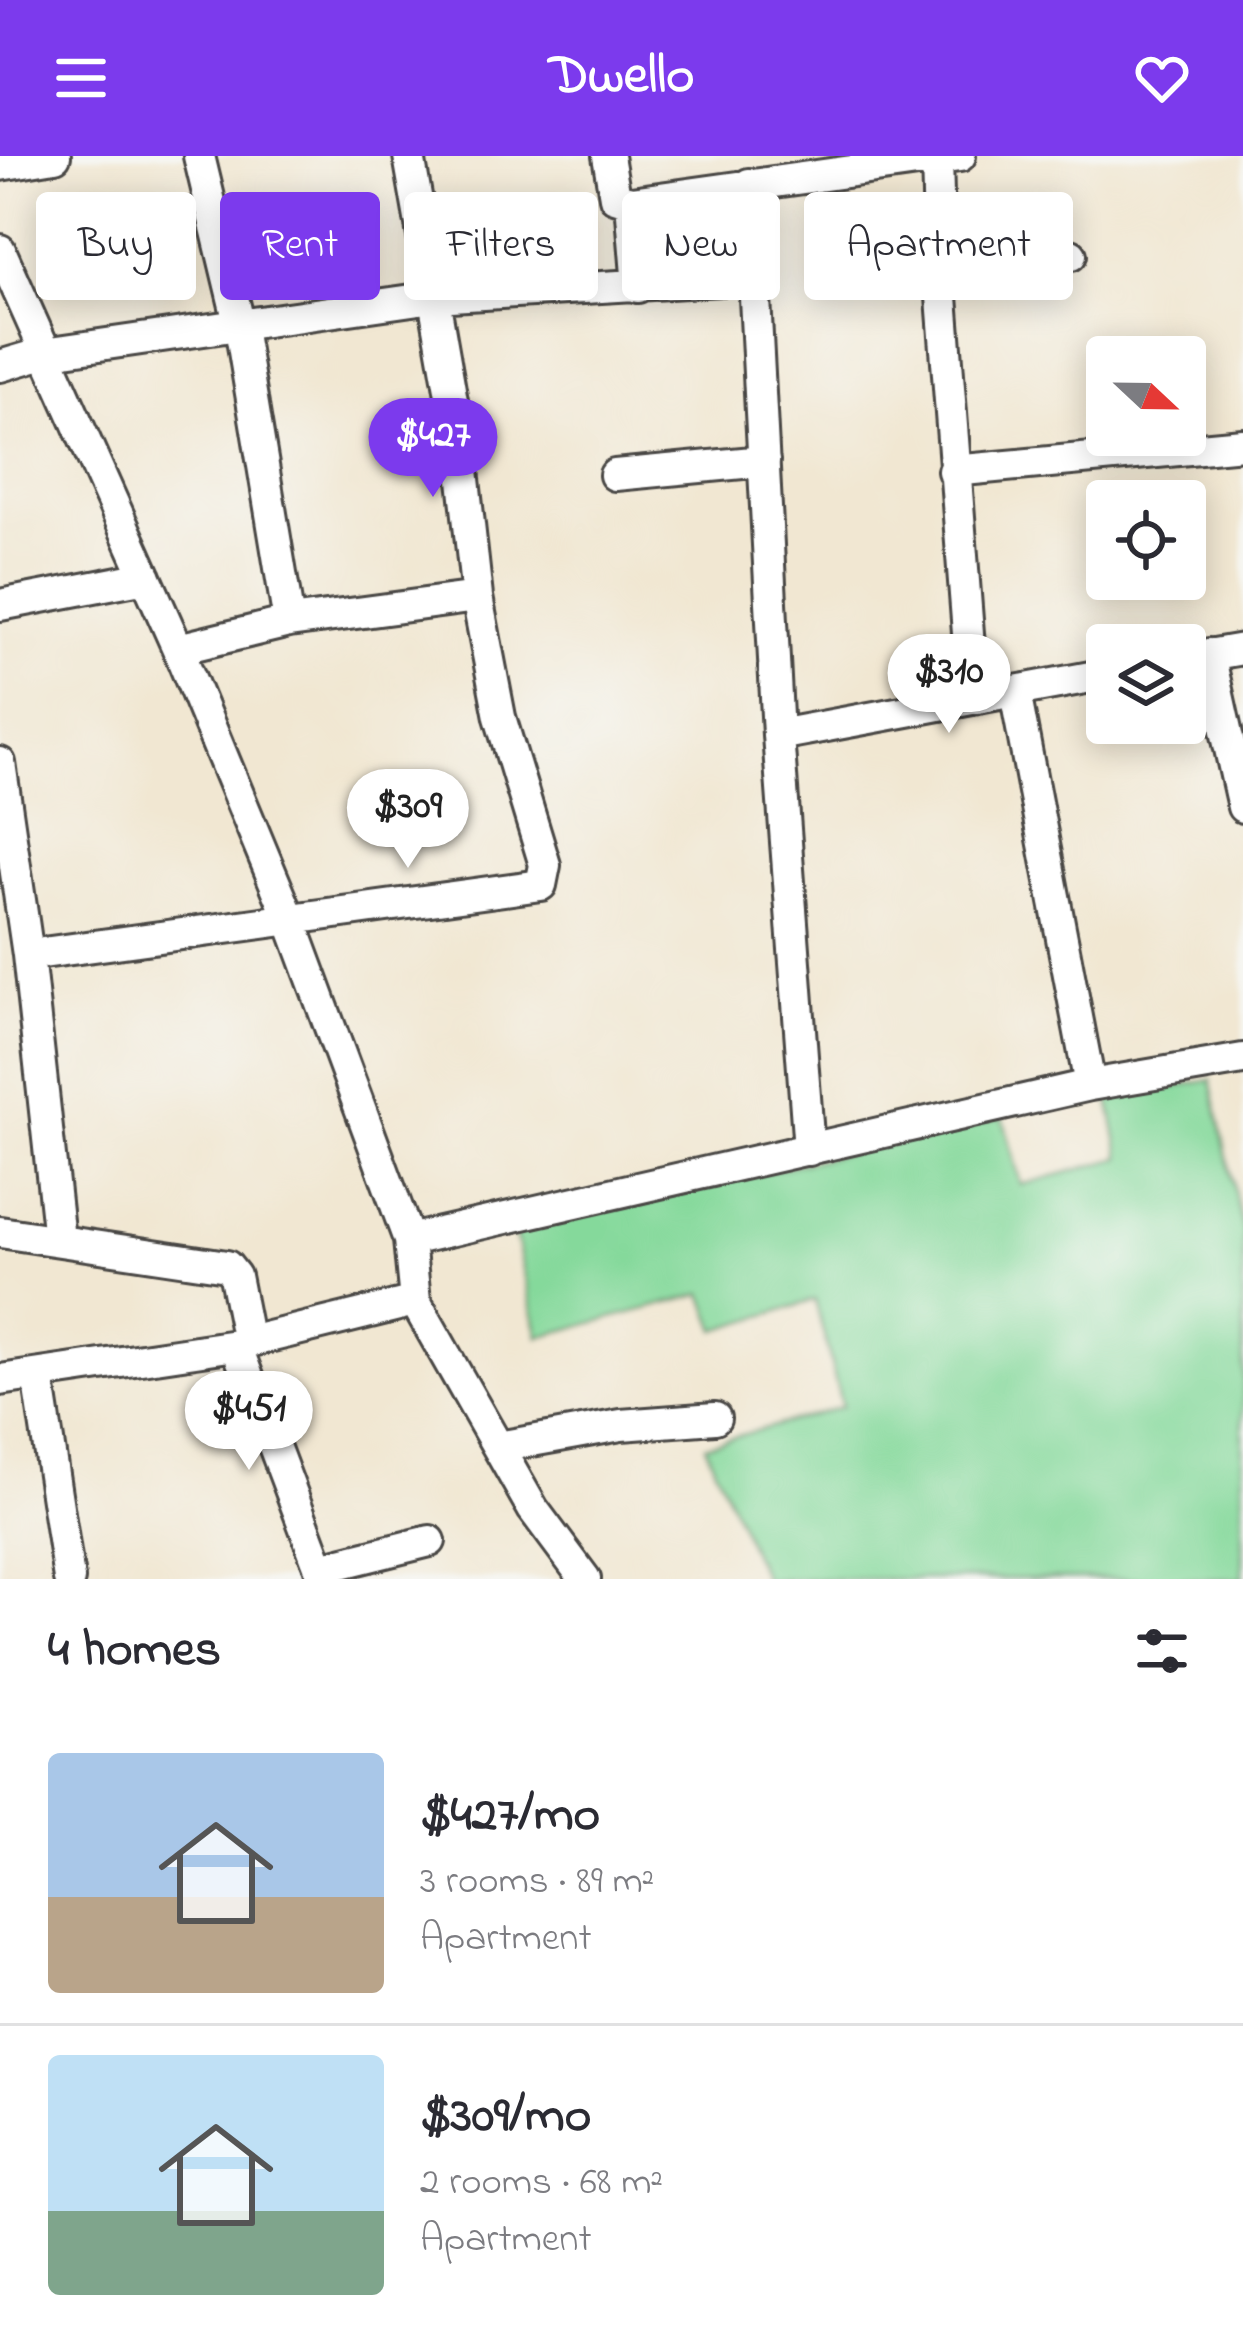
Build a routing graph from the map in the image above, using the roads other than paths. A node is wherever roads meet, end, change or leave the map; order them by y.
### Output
1 (55, 156) edge
2 (199, 156) edge
3 (409, 156) edge
4 (608, 156) edge
5 (948, 157) edge
6 (849, 162) edge
7 (0, 165) edge
8 (749, 184) junction
9 (415, 192) edge
10 (697, 192) edge
11 (750, 192) edge
12 (946, 192) edge
13 (622, 199) edge
14 (0, 250) edge
15 (408, 300) edge
16 (434, 300) edge
17 (756, 300) edge
18 (942, 300) edge
19 (241, 327) junction
20 (44, 353) junction
21 (0, 366) edge
22 (1243, 444) edge
23 (764, 461) junction
24 (953, 471) junction
25 (615, 475) dead end
26 (146, 577) junction
27 (477, 597) junction
28 (0, 605) edge
29 (289, 622) junction
30 (178, 649) junction
31 (1243, 649) edge
32 (1206, 655) edge
33 (1086, 678) edge
34 (1206, 686) edge
35 (1015, 692) junction
36 (974, 698) junction
37 (778, 735) junction
38 (0, 763) edge
39 (1243, 807) edge
40 (291, 922) junction
41 (28, 955) junction
42 (1243, 1059) edge
43 (1090, 1085) junction
44 (809, 1150) junction
45 (0, 1232) edge
46 (59, 1239) junction
47 (409, 1240) junction
48 (415, 1301) junction
49 (242, 1343) junction
50 (38, 1376) junction
51 (0, 1380) edge
52 (715, 1418) dead end
53 (498, 1447) junction
54 (430, 1541) dead end
55 (322, 1574) edge
56 (69, 1579) edge
57 (585, 1579) edge

1 - 7 street
2 - 19 street
3 - 9 street
4 - 13 street
5 - 6 street
5 - 12 street
6 - 8 street
8 - 10 street
8 - 11 street
14 - 20 street
15 - 19 street
16 - 27 street
17 - 23 street
18 - 24 street
19 - 20 street
19 - 29 street
20 - 21 street
20 - 26 street
22 - 24 street
23 - 25 street
23 - 37 street
24 - 36 street
26 - 28 street
26 - 30 street
27 - 29 street
27 - 40 street
29 - 30 street
30 - 40 street
31 - 32 street
33 - 35 street
34 - 39 street
35 - 36 street
35 - 43 street
36 - 37 street
37 - 44 street
38 - 41 street
40 - 41 street
40 - 47 street
41 - 46 street
42 - 43 street
43 - 44 street
44 - 47 street
45 - 46 street
46 - 49 street
47 - 48 street
48 - 49 street
48 - 53 street
49 - 50 street
49 - 55 street
50 - 51 street
50 - 56 street
52 - 53 street
53 - 57 street
54 - 55 street

